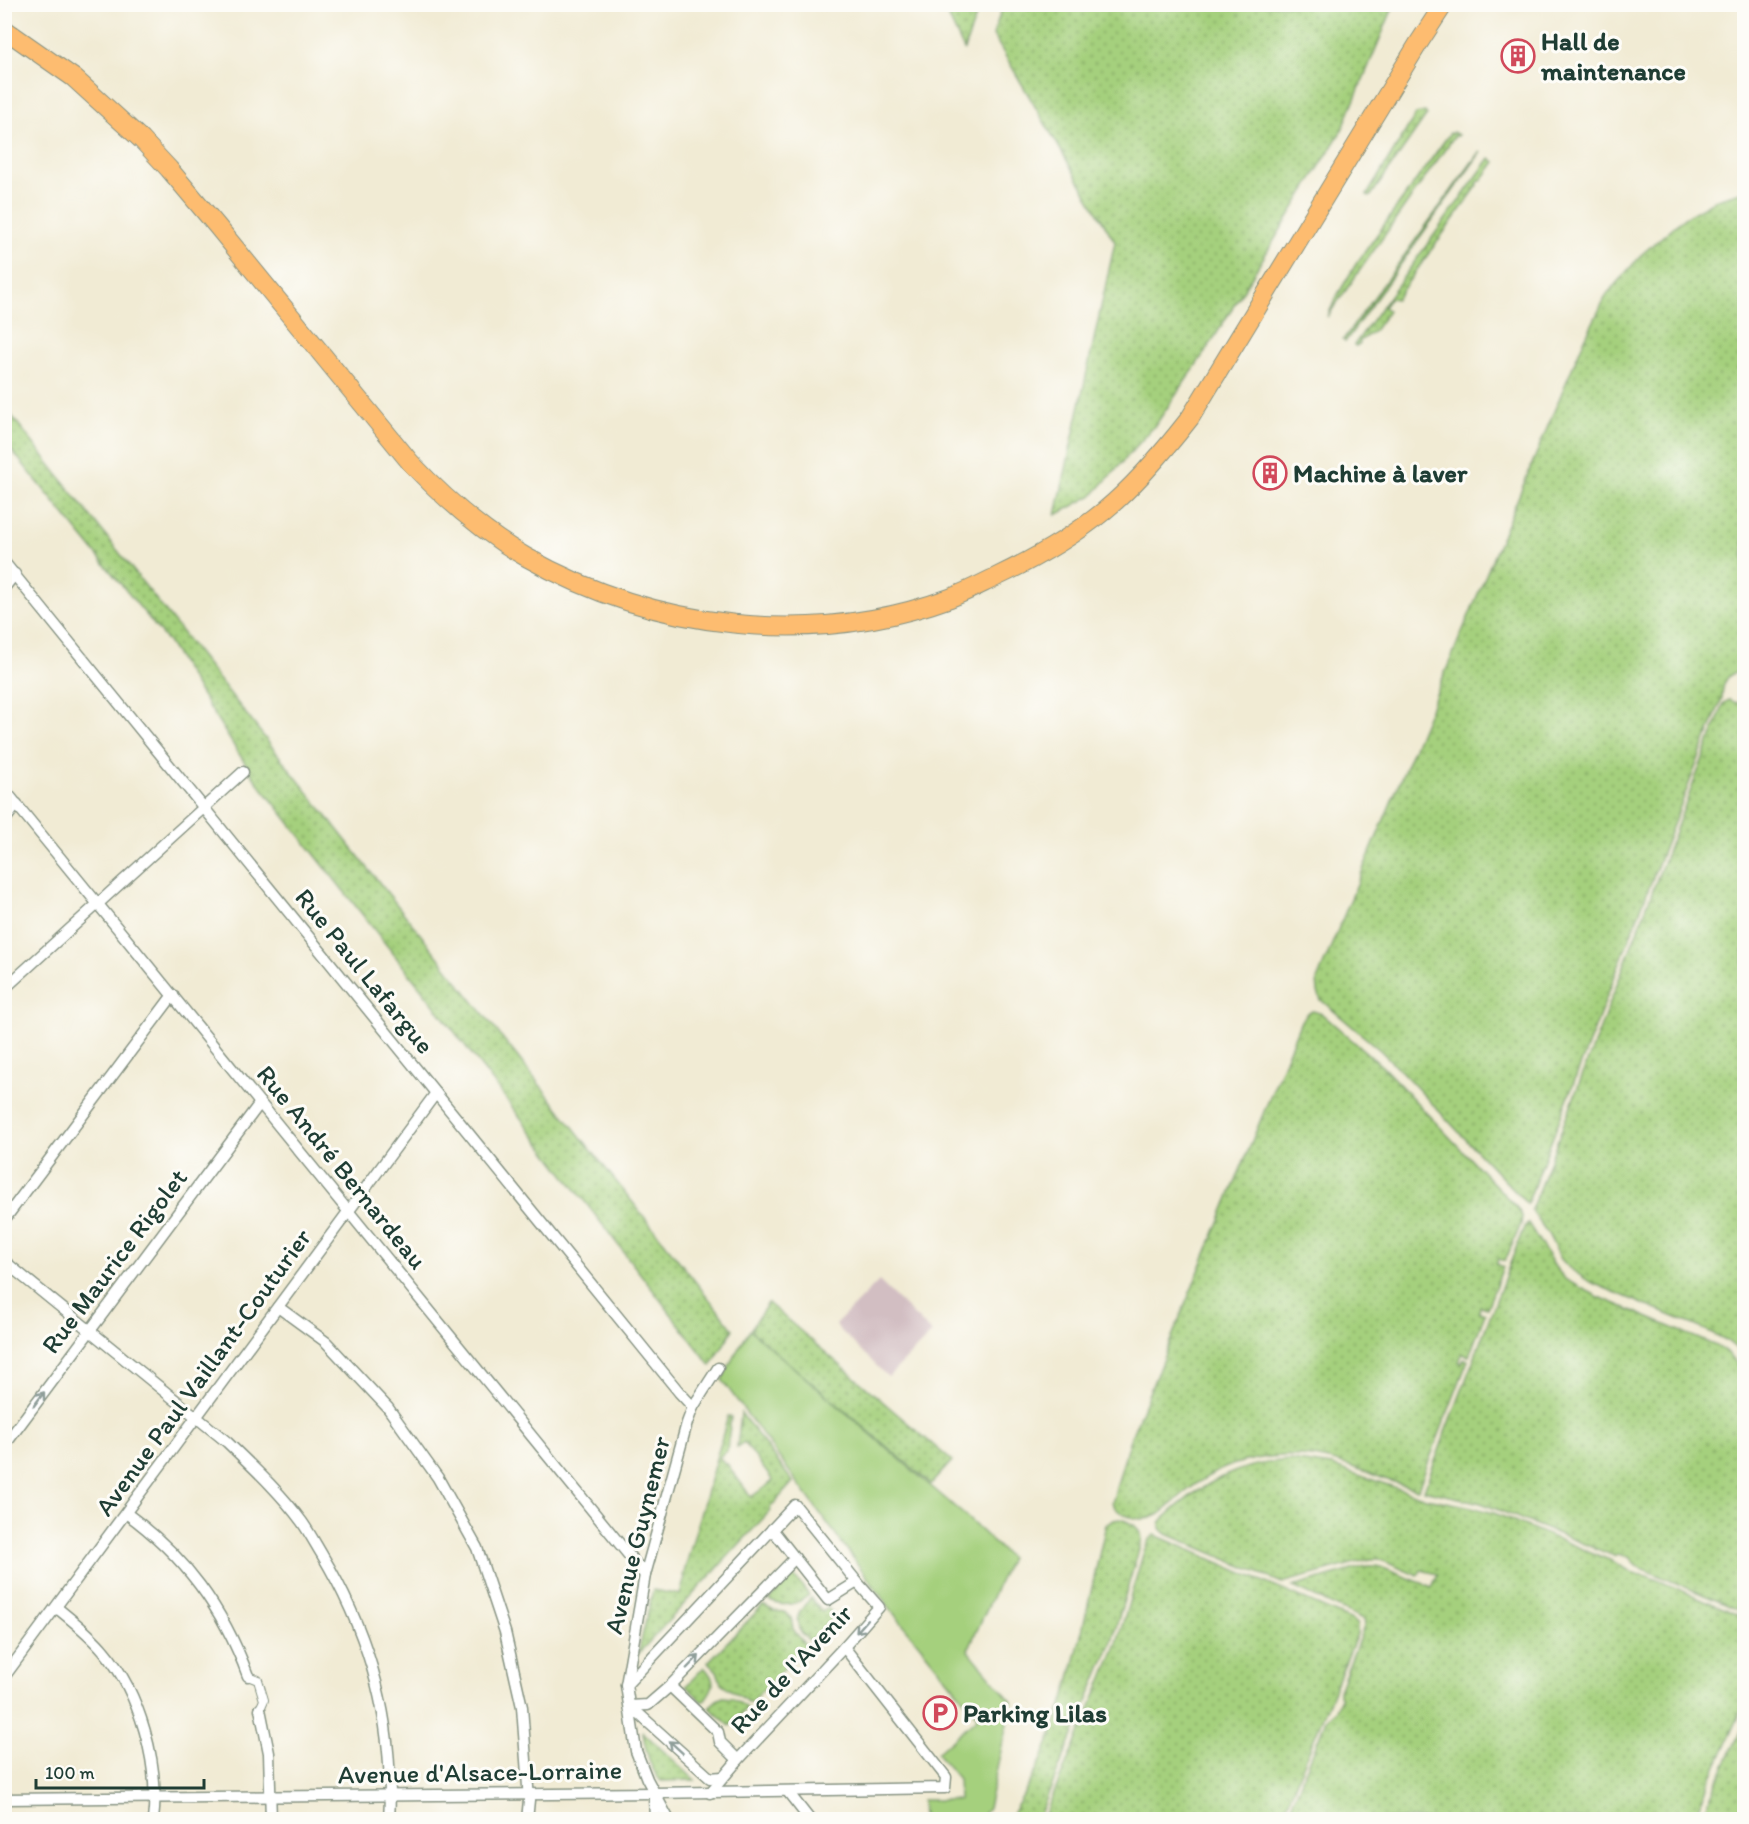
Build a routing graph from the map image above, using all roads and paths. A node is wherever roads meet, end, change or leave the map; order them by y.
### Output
1 (1444, 4) edge
2 (4, 29) edge
3 (4, 562) edge
4 (15, 574) junction
5 (4, 588) edge
6 (243, 772) dead end
7 (4, 789) edge
8 (17, 804) junction
9 (204, 808) junction
10 (4, 821) edge
11 (98, 903) junction
12 (5, 988) edge
13 (173, 995) junction
14 (436, 1093) junction
15 (260, 1103) junction
16 (349, 1212) junction
17 (4, 1220) edge
18 (4, 1261) edge
19 (279, 1307) junction
20 (91, 1330) junction
21 (718, 1368) dead end
22 (693, 1407) junction
23 (197, 1417) junction
24 (4, 1446) edge
25 (126, 1513) junction
26 (772, 1529) junction
27 (795, 1558) junction
28 (645, 1575) junction
29 (857, 1582) junction
30 (57, 1608) junction
31 (844, 1647) junction
32 (248, 1676) joint
33 (4, 1677) edge
34 (626, 1685) junction
35 (670, 1686) junction
36 (630, 1706) junction
37 (260, 1710) joint
38 (738, 1760) junction
39 (722, 1777) junction
40 (788, 1792) junction
41 (654, 1793) junction
42 (710, 1793) junction
43 (528, 1794) junction
44 (390, 1795) junction
45 (272, 1796) junction
46 (154, 1798) junction
47 (4, 1799) edge
48 (153, 1820) edge
49 (271, 1820) edge
50 (389, 1820) edge
51 (528, 1820) edge
52 (655, 1820) edge
53 (669, 1820) edge
54 (810, 1820) edge

1 - 2 main road
3 - 4 street, Rue Paul Lafargue
4 - 5 street
4 - 9 street, Rue Paul Lafargue
6 - 9 street
7 - 8 street, Rue André Bernardeau
8 - 10 street
8 - 11 street, Rue André Bernardeau
9 - 11 street
9 - 14 street, Rue Paul Lafargue
11 - 12 street
11 - 13 street, Rue André Bernardeau
13 - 15 street, Rue André Bernardeau
13 - 17 street
14 - 16 street, Avenue Paul Vaillant-Couturier
14 - 22 street, Rue Paul Lafargue
15 - 16 street, Rue André Bernardeau
15 - 20 street, Rue Maurice Rigolet
16 - 19 street, Avenue Paul Vaillant-Couturier
16 - 28 street, Rue André Bernardeau
18 - 20 street
19 - 23 street, Avenue Paul Vaillant-Couturier
19 - 43 street
20 - 23 street
24 -> 20 street, Rue Maurice Rigolet
21 - 22 street, Avenue Guynemer
22 - 28 street, Avenue Guynemer
23 - 25 street, Avenue Paul Vaillant-Couturier
23 - 44 street
25 - 30 street, Avenue Paul Vaillant-Couturier
25 - 32 street
26 - 27 street, Rue de l'Avenir
26 - 29 street, Rue de l'Avenir
26 - 34 street, Rue de l'Avenir
27 - 29 street, Rue de l'Avenir
35 -> 27 street
28 - 34 street, Avenue Guynemer
29 -> 31 street, Rue de l'Avenir
30 - 33 street, Avenue Paul Vaillant-Couturier
30 - 46 street
31 - 38 street, Rue de l'Avenir
31 - 40 street, Avenue d'Alsace-Lorraine
32 - 37 street
34 - 36 street, Avenue Guynemer
35 - 36 street
35 - 38 street, Rue de l'Avenir
39 -> 36 street
36 - 41 street, Avenue Guynemer
37 - 45 street
38 - 39 street, Rue de l'Avenir
39 - 42 street, Rue de l'Avenir
40 - 42 street, Avenue d'Alsace-Lorraine
40 - 54 street
41 - 42 street, Avenue d'Alsace-Lorraine
41 - 43 street, Avenue d'Alsace-Lorraine
41 - 52 street
41 - 53 street, Avenue Guynemer
43 - 44 street, Avenue d'Alsace-Lorraine
43 - 51 street
44 - 45 street, Avenue d'Alsace-Lorraine
44 - 50 street
45 - 46 street, Avenue d'Alsace-Lorraine
45 - 49 street
46 - 47 street, Avenue d'Alsace-Lorraine
46 - 48 street

